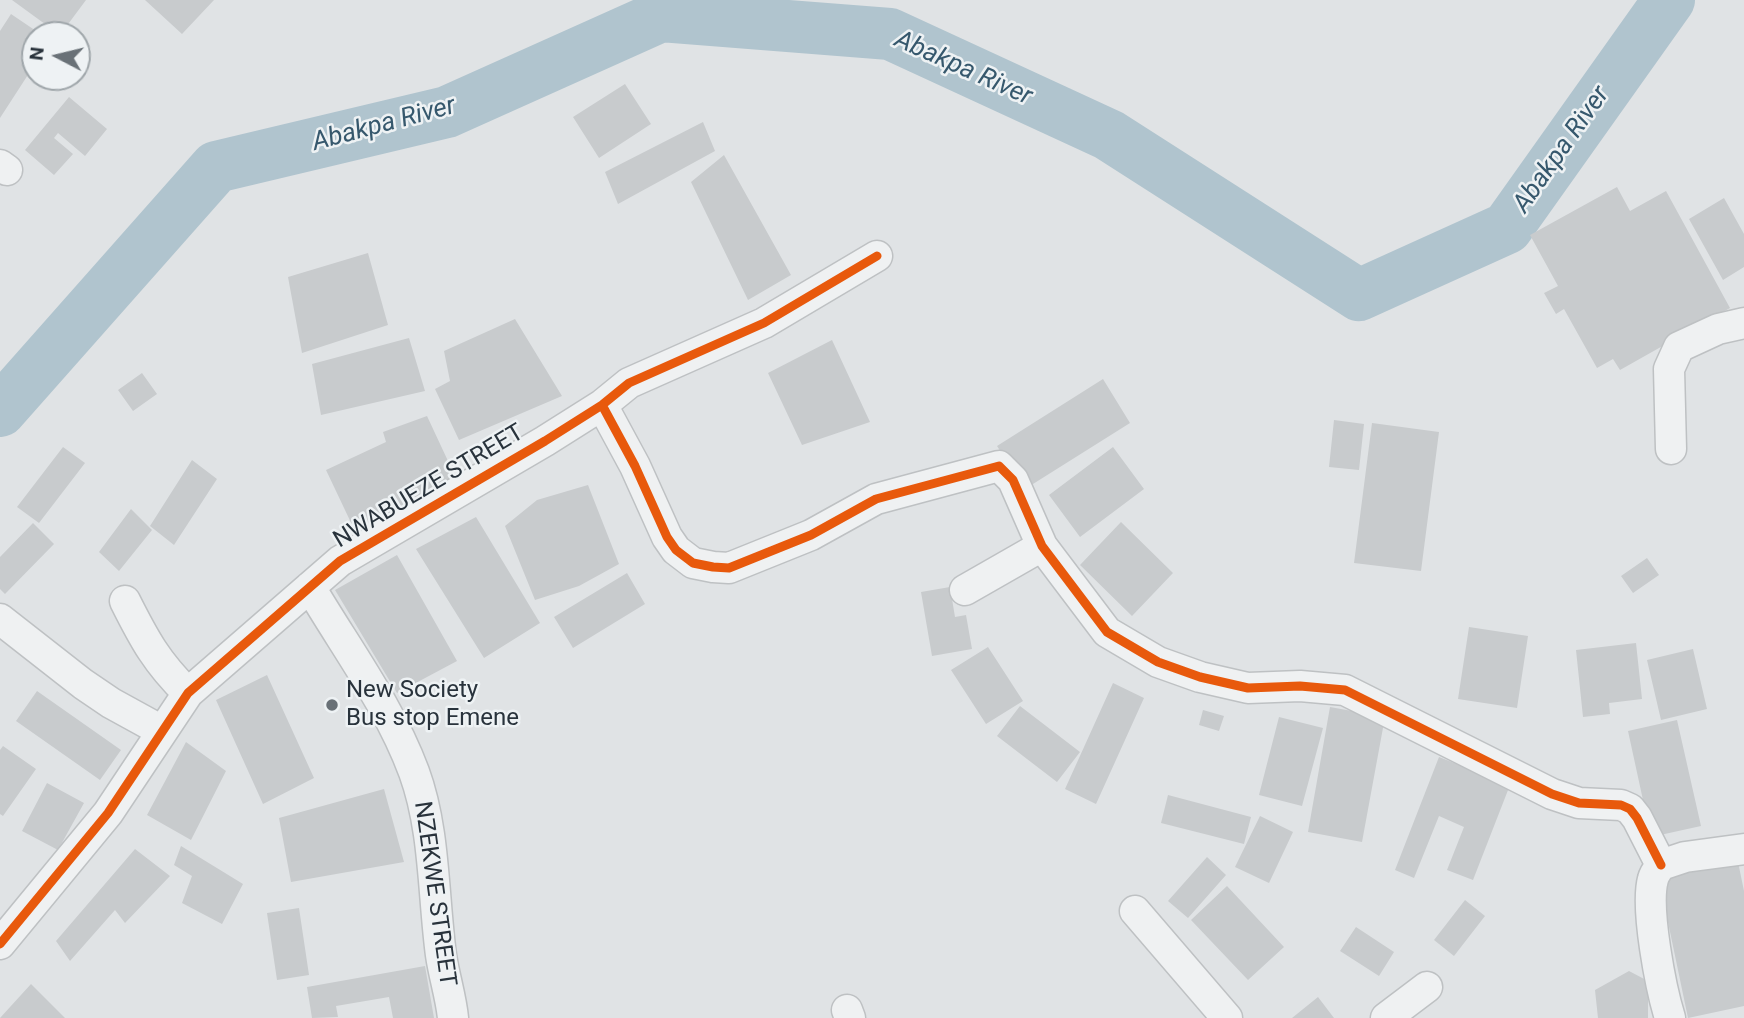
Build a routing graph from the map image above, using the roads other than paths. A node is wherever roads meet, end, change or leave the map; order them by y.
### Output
1 (877, 256) dead end
2 (1744, 323) edge
3 (601, 405) junction
4 (1671, 449) dead end
5 (1042, 546) junction
6 (310, 587) junction
7 (965, 590) dead end
8 (125, 601) dead end
9 (0, 619) edge
10 (188, 692) junction
11 (162, 731) junction
12 (1744, 849) edge
13 (1661, 864) junction
14 (1135, 911) dead end
15 (0, 944) edge
16 (1427, 987) dead end
17 (453, 1018) edge
18 (1227, 1018) edge
19 (1386, 1018) edge
20 (1670, 1018) edge

1 - 3 street, NWABUEZE STREET
2 - 4 street
3 - 5 street
3 - 6 street, NWABUEZE STREET
5 - 7 street
5 - 13 street
6 - 10 street, NWABUEZE STREET
6 - 17 street, NZEKWE STREET
8 - 10 street
9 - 11 street
10 - 11 street, NWABUEZE STREET
11 - 15 street, NWABUEZE STREET
12 - 13 street
13 - 20 street
14 - 18 street
16 - 19 street

